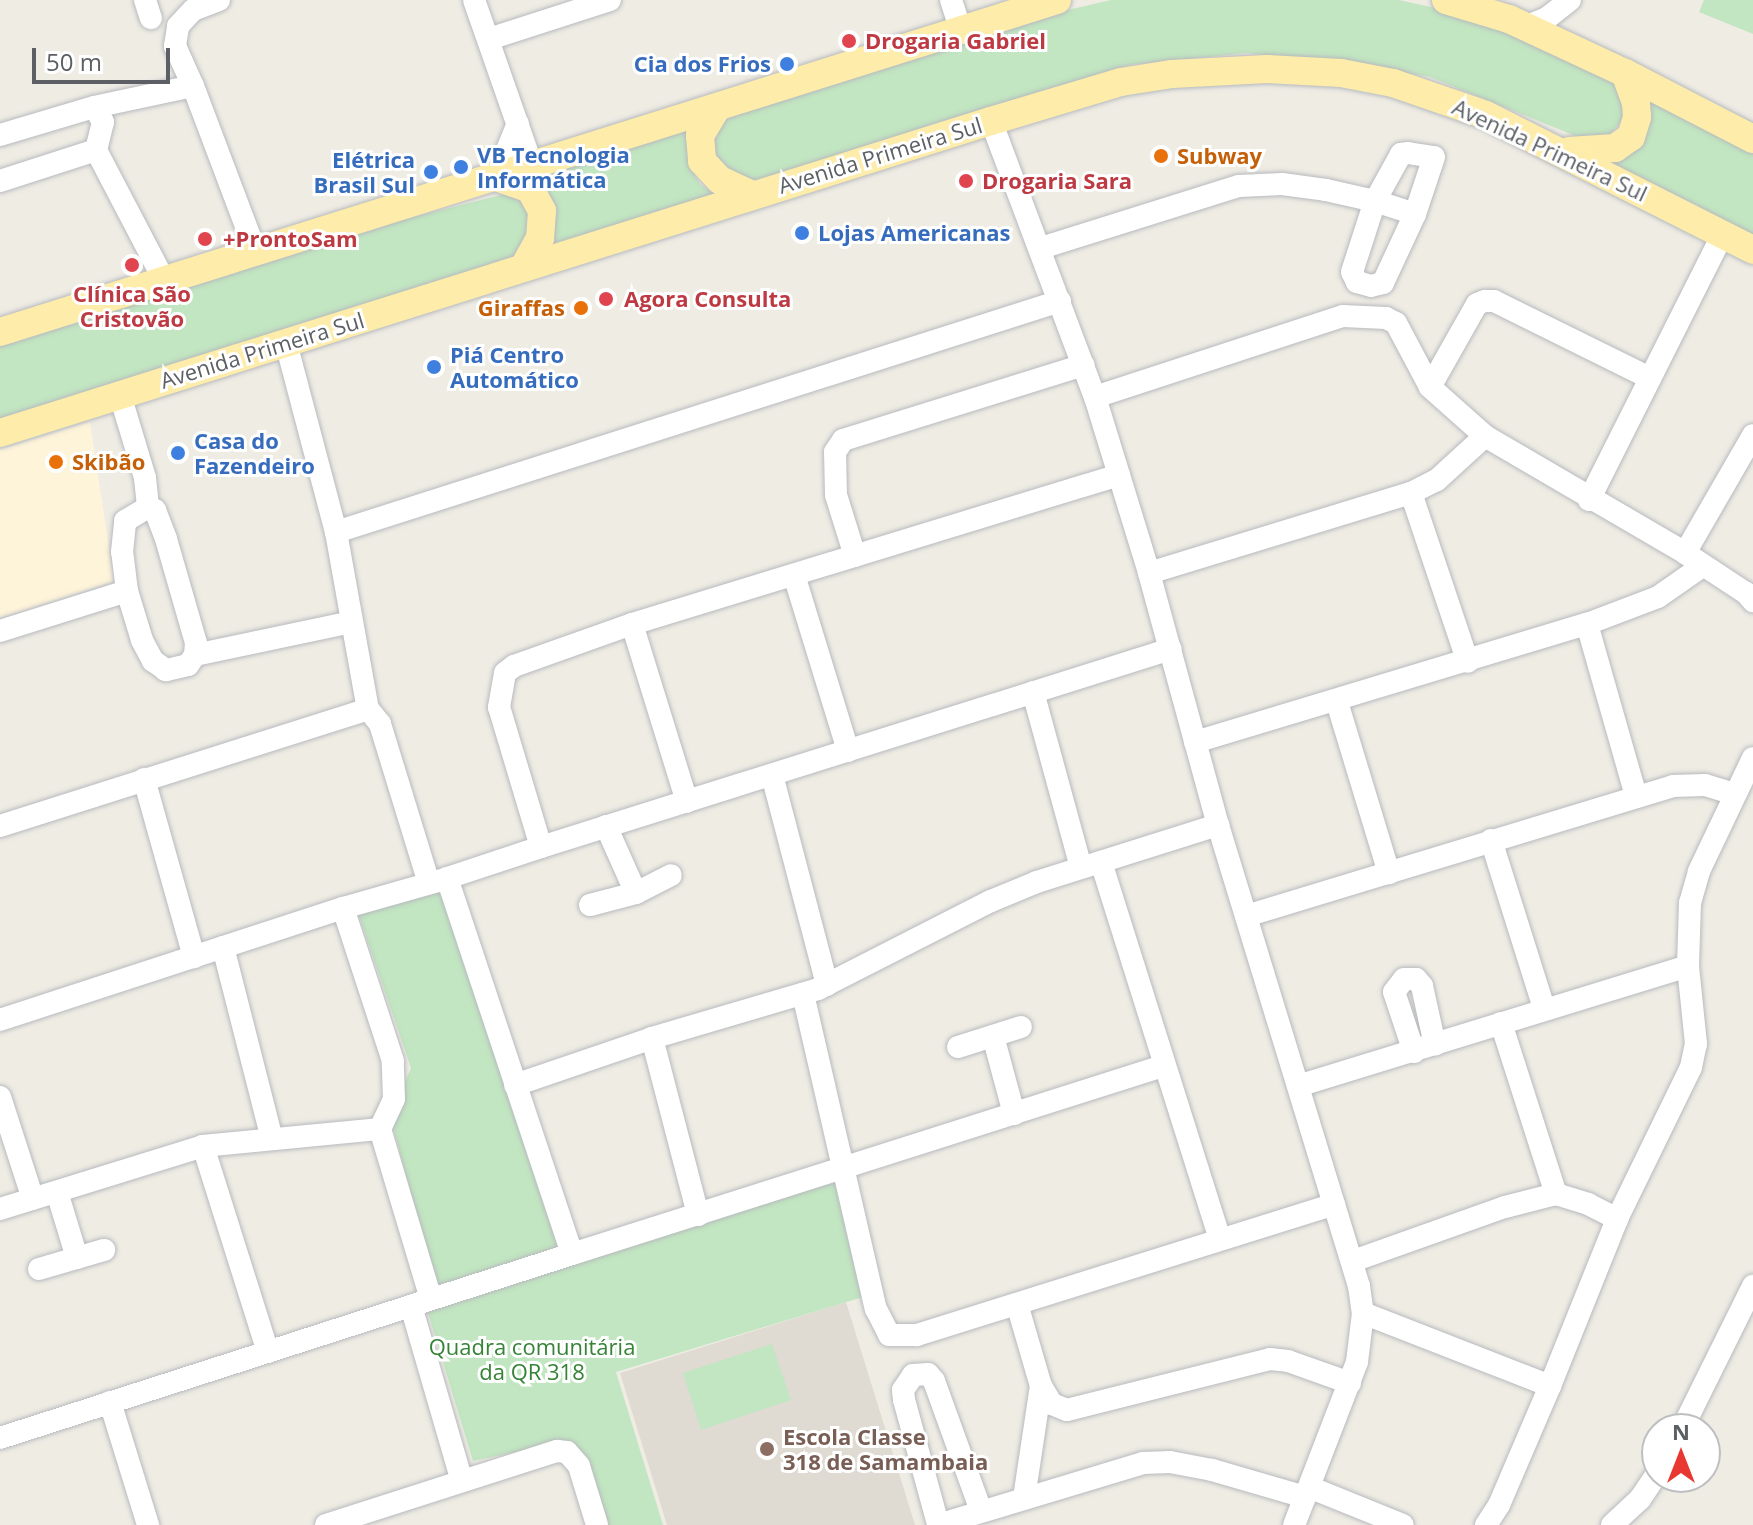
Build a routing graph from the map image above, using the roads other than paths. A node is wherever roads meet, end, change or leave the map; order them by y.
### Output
1 (219, 0) edge
2 (474, 0) edge
3 (610, 0) edge
4 (951, 0) edge
5 (1057, 0) edge
6 (1446, 0) edge
7 (1570, 1) edge
8 (1525, 27) junction
9 (960, 28) junction
10 (489, 39) junction
11 (1576, 51) junction
12 (1625, 73) junction
13 (193, 86) junction
14 (94, 107) junction
15 (716, 109) junction
16 (991, 121) junction
17 (518, 123) junction
18 (0, 135) edge
19 (1753, 139) edge
20 (96, 150) junction
21 (1564, 151) junction
22 (532, 166) junction
23 (496, 177) junction
24 (0, 181) edge
25 (752, 195) junction
26 (1375, 201) junction
27 (1415, 214) junction
28 (1722, 235) junction
29 (1041, 248) junction
30 (1753, 250) edge
31 (256, 253) junction
32 (524, 267) junction
33 (164, 280) junction
34 (1060, 301) junction
35 (0, 332) edge
36 (286, 343) junction
37 (1084, 365) junction
38 (1650, 378) junction
39 (1430, 387) junction
40 (120, 395) junction
41 (1095, 397) junction
42 (0, 433) edge
43 (1753, 435) edge
44 (1485, 436) junction
45 (1119, 475) junction
46 (1411, 493) junction
47 (1589, 500) junction
48 (148, 507) junction
49 (336, 532) junction
50 (855, 556) junction
51 (1693, 560) junction
52 (1149, 573) junction
53 (794, 575) junction
54 (127, 591) junction
55 (1753, 601) edge
56 (352, 622) junction
57 (632, 624) junction
58 (1587, 624) junction
59 (0, 631) edge
60 (1171, 649) junction
61 (195, 655) junction
62 (1468, 662) junction
63 (1033, 692) junction
64 (1337, 702) junction
65 (368, 709) junction
66 (1195, 742) junction
67 (848, 751) junction
68 (1753, 758) edge
69 (772, 775) junction
70 (144, 779) junction
71 (1735, 794) junction
72 (1636, 796) junction
73 (687, 802) junction
74 (1218, 825) junction
75 (0, 826) edge
76 (606, 826) junction
77 (1491, 840) junction
78 (541, 847) junction
79 (1091, 865) junction
80 (1389, 873) junction
81 (671, 875) dead end
82 (438, 881) junction
83 (636, 893) junction
84 (590, 905) dead end
85 (343, 908) junction
86 (1246, 916) junction
87 (223, 947) junction
88 (194, 957) junction
89 (1688, 966) junction
90 (827, 985) junction
91 (803, 994) junction
92 (1544, 1008) junction
93 (0, 1020) edge
94 (1501, 1023) junction
95 (1021, 1027) dead end
96 (993, 1036) junction
97 (652, 1038) junction
98 (958, 1047) dead end
99 (1163, 1066) junction
100 (515, 1085) junction
101 (1301, 1085) junction
102 (0, 1097) edge
103 (1014, 1114) junction
104 (380, 1129) junction
105 (272, 1139) junction
106 (203, 1146) junction
107 (845, 1168) junction
108 (57, 1192) junction
109 (1556, 1194) junction
110 (33, 1199) junction
111 (1334, 1204) junction
112 (0, 1209) edge
113 (698, 1215) junction
114 (1617, 1219) junction
115 (1220, 1239) junction
116 (104, 1250) dead end
117 (572, 1254) junction
118 (77, 1258) junction
119 (1353, 1261) junction
120 (39, 1269) dead end
121 (1753, 1286) edge
122 (421, 1303) junction
123 (1017, 1304) junction
124 (1363, 1313) junction
125 (268, 1352) junction
126 (1350, 1383) junction
127 (1041, 1386) junction
128 (1550, 1386) junction
129 (110, 1402) junction
130 (1690, 1413) edge
131 (0, 1438) edge
132 (462, 1481) junction
133 (1307, 1492) junction
134 (1644, 1493) edge
135 (1024, 1498) junction
136 (981, 1511) junction
137 (938, 1524) edge
138 (148, 1525) edge
139 (326, 1525) edge
140 (597, 1525) edge
141 (1294, 1525) edge
142 (1403, 1525) edge
143 (1486, 1525) edge
144 (1612, 1525) edge

1 - 13 street
2 - 10 street
3 - 10 street
4 - 9 street
5 - 9 main road
6 - 8 main road
7 - 8 street
7 - 11 street
8 - 11 main road
9 - 15 main road
10 - 17 street
11 - 12 main road
12 - 19 main road
12 - 21 main road
13 - 14 street
13 - 31 street
14 - 18 street
14 - 20 street
15 - 22 main road
15 - 25 main road
16 - 21 main road, Avenida Primeira Sul
16 - 25 main road, Avenida Primeira Sul
16 - 29 street
17 - 22 street
17 - 23 street
20 - 24 street
20 - 33 street
21 - 28 main road, Avenida Primeira Sul
22 - 23 main road
23 - 31 main road
23 - 32 main road
25 - 32 main road, Avenida Primeira Sul
26 - 27 street
26 - 27 street
26 - 27 street
26 - 29 street
28 - 30 main road, Avenida Primeira Sul
28 - 38 street
29 - 34 street
31 - 33 main road
32 - 36 main road, Avenida Primeira Sul
33 - 35 main road
34 - 37 street
34 - 49 street
36 - 40 main road, Avenida Primeira Sul
36 - 49 street
37 - 41 street
37 - 50 street
38 - 39 street
38 - 47 street
39 - 41 street
39 - 44 street
40 - 42 main road, Avenida Primeira Sul
40 - 48 street
41 - 45 street
43 - 51 street
44 - 46 street
44 - 47 street
45 - 50 street
45 - 52 street
46 - 52 street
46 - 62 street
47 - 51 street
48 - 54 street
48 - 61 street
49 - 56 street
50 - 53 street
51 - 55 street
51 - 58 street
52 - 60 street
53 - 57 street
53 - 67 street
54 - 59 street
54 - 61 street
56 - 61 street
56 - 65 street
57 - 73 street
57 - 78 street
58 - 62 street
58 - 72 street
60 - 63 street
60 - 66 street
62 - 64 street
63 - 67 street
63 - 79 street
64 - 66 street
64 - 80 street
65 - 70 street
65 - 82 street
66 - 74 street
67 - 69 street
68 - 71 street
69 - 73 street
69 - 90 street
70 - 75 street
70 - 88 street
71 - 72 street
71 - 89 street
72 - 77 street
73 - 76 street
74 - 79 street
74 - 86 street
76 - 78 street
76 - 83 street
77 - 80 street
77 - 92 street
78 - 82 street
79 - 90 street
79 - 99 street
80 - 86 street
81 - 83 street
82 - 85 street
82 - 100 street
83 - 84 street
85 - 87 street
85 - 104 street
86 - 101 street
87 - 88 street
87 - 105 street
88 - 93 street
89 - 92 street
89 - 114 street
90 - 91 street
91 - 97 street
91 - 107 street
92 - 94 street
94 - 101 street
94 - 109 street
95 - 96 street
96 - 98 street
96 - 103 street
97 - 100 street
97 - 113 street
99 - 103 street
99 - 115 street
100 - 117 street
101 - 111 street
102 - 110 street
103 - 107 street
104 - 105 street
104 - 122 street
105 - 106 street
106 - 108 street
106 - 125 street
107 - 113 street
107 - 123 street
108 - 110 street
108 - 118 street
109 - 114 street
109 - 119 street
110 - 112 street
111 - 115 street
111 - 119 street
113 - 117 street
114 - 128 street
115 - 123 street
116 - 118 street
117 - 122 street
118 - 120 street
119 - 124 street
121 - 130 street
122 - 125 street
122 - 132 street
123 - 127 street
124 - 126 street
124 - 128 street
125 - 129 street
126 - 127 street
126 - 133 street
127 - 135 street
128 - 143 street
129 - 131 street
129 - 138 street
132 - 139 street
132 - 140 street
133 - 135 street
133 - 141 street
133 - 142 street
134 - 144 street
135 - 136 street
136 - 137 street
136 - 137 street

